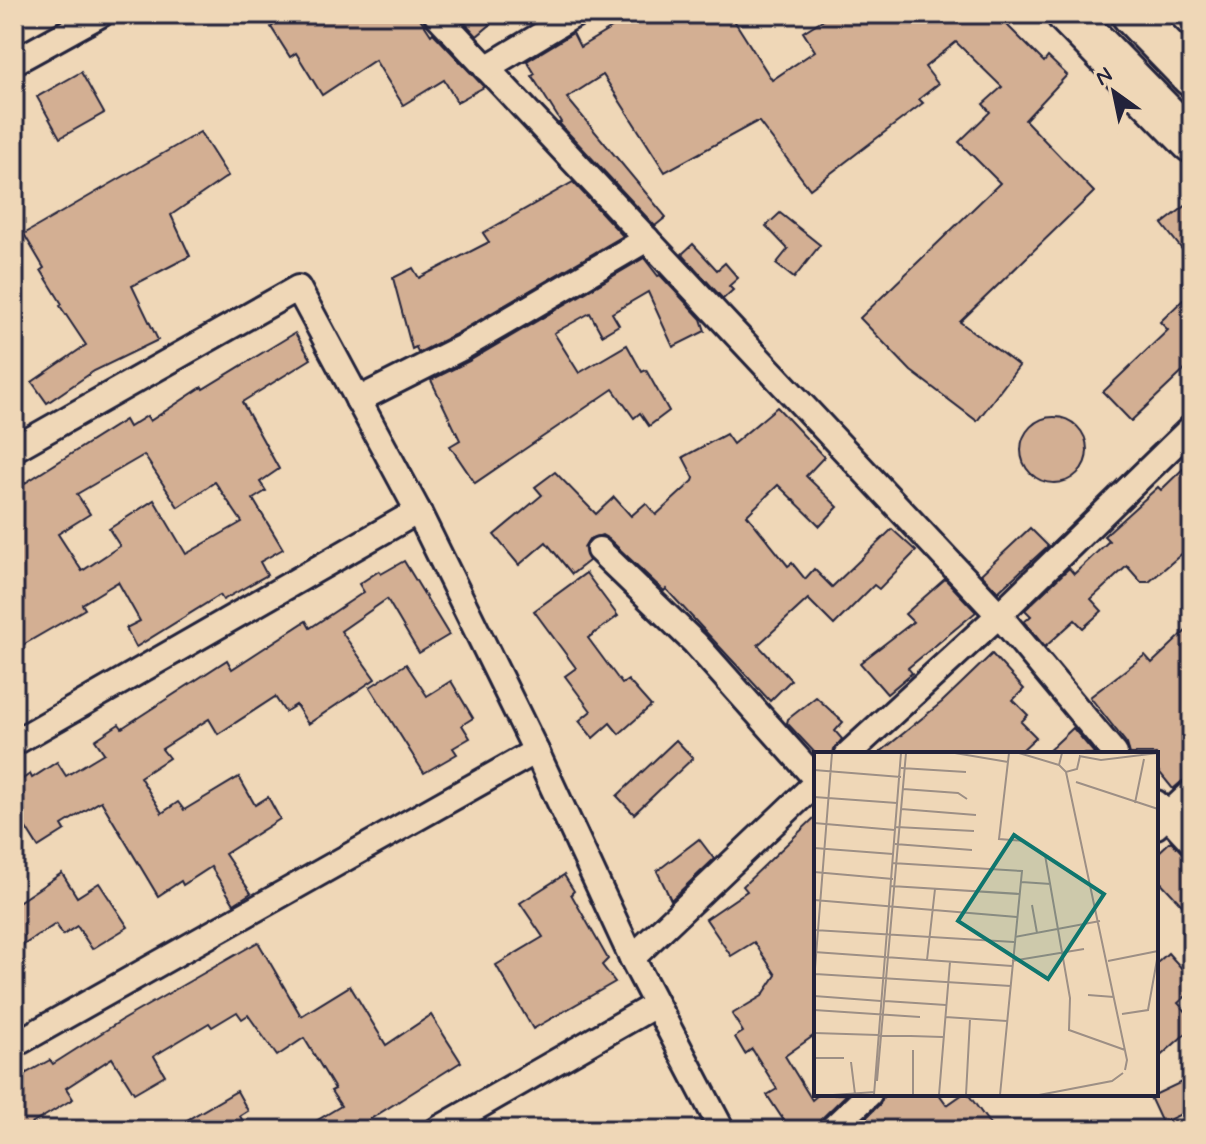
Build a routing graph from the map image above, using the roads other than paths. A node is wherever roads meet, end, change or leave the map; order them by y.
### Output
1 (101, 14) edge
2 (436, 14) edge
3 (576, 14) edge
4 (1067, 14) edge
5 (1132, 14) edge
6 (14, 62) edge
7 (486, 68) junction
8 (1192, 76) edge
9 (1192, 142) edge
10 (647, 239) junction
11 (358, 400) junction
12 (1192, 427) edge
13 (14, 449) edge
14 (418, 511) junction
15 (599, 550) dead end
16 (999, 615) junction
17 (14, 743) edge
18 (536, 751) junction
19 (850, 752) edge
20 (1113, 752) edge
21 (814, 779) edge
22 (814, 783) edge
23 (1192, 792) edge
24 (1160, 815) edge
25 (1192, 842) edge
26 (632, 958) junction
27 (655, 1005) junction
28 (14, 1045) edge
29 (867, 1096) edge
30 (437, 1130) edge
31 (722, 1130) edge
32 (831, 1130) edge

1 - 6 street
2 - 7 street
3 - 7 street
4 - 9 highway
5 - 8 highway
7 - 10 street
10 - 11 street
10 - 16 street
11 - 13 street
11 - 14 street
12 - 16 street
14 - 17 street
14 - 18 street
15 - 21 street
16 - 19 street
16 - 20 street
18 - 26 street
18 - 28 street
22 - 26 street
23 - 24 street
24 - 25 street
26 - 27 street
27 - 30 street
27 - 31 street
29 - 32 street

